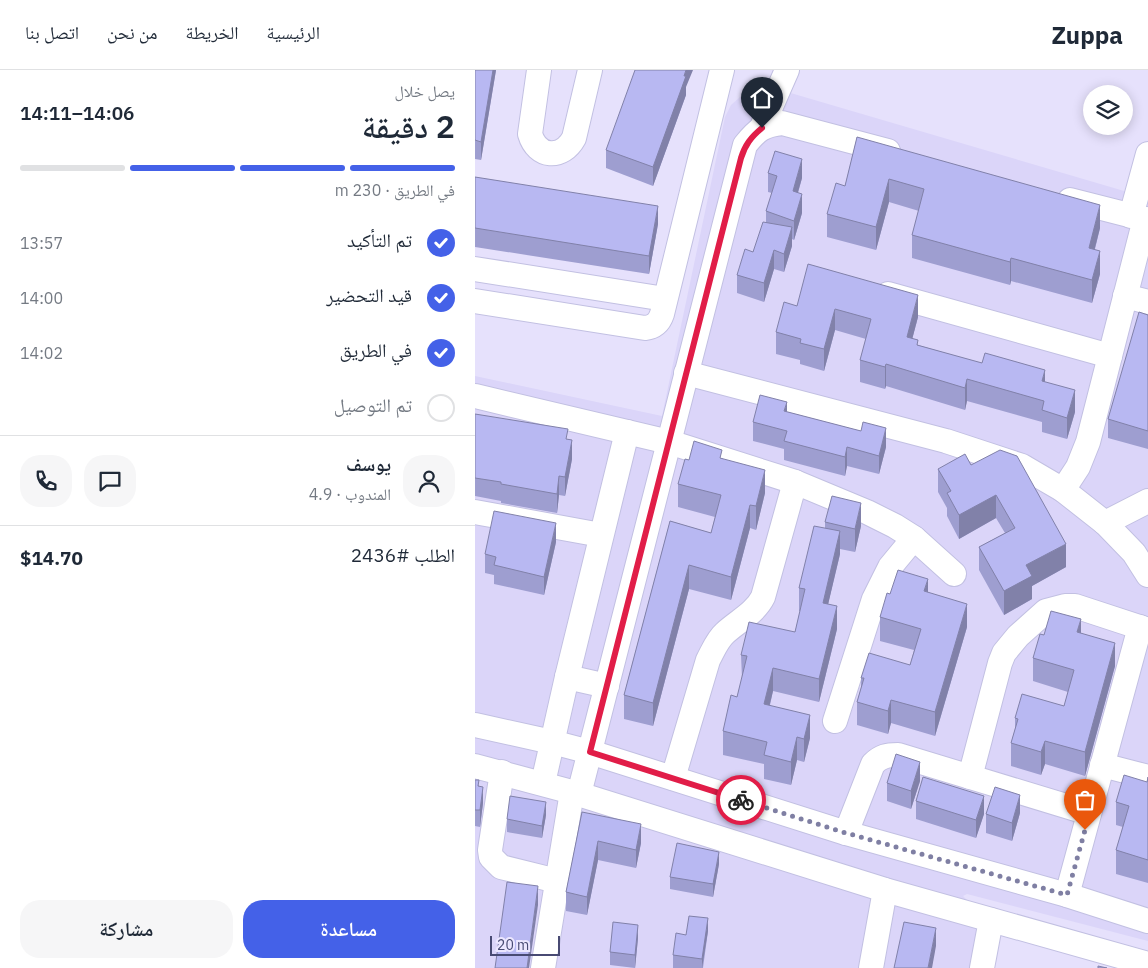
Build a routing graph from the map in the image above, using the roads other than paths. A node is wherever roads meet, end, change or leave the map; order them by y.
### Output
1 (539, 70) edge
2 (591, 70) edge
3 (722, 70) edge
4 (787, 70) edge
5 (762, 128) junction
6 (1148, 154) edge
7 (905, 156) edge
8 (1046, 193) edge
9 (1141, 218) edge
10 (475, 269) edge
11 (863, 287) edge
12 (1125, 296) junction
13 (665, 299) junction
14 (475, 301) edge
15 (1148, 302) edge
16 (1110, 356) junction
17 (686, 373) junction
18 (475, 396) edge
19 (627, 432) junction
20 (669, 442) junction
21 (795, 482) junction
22 (1063, 490) junction
23 (1148, 501) edge
24 (475, 512) edge
25 (1105, 523) junction
26 (601, 535) junction
27 (914, 538) junction
28 (954, 574) dead end
29 (1148, 575) edge
30 (1144, 628) edge
31 (567, 677) junction
32 (607, 686) junction
33 (835, 721) dead end
34 (475, 725) edge
35 (552, 742) junction
36 (590, 752) junction
37 (1102, 765) junction
38 (475, 766) edge
39 (502, 772) junction
40 (970, 777) junction
41 (1148, 777) edge
42 (673, 778) junction
43 (543, 784) junction
44 (576, 793) junction
45 (1089, 813) junction
46 (846, 833) junction
47 (557, 881) junction
48 (885, 890) junction
49 (1067, 895) junction
50 (991, 920) junction
51 (1148, 921) edge
52 (1148, 964) edge
53 (543, 968) edge
54 (871, 968) edge
55 (982, 968) edge

1 - 2 street
3 - 13 street
4 - 5 street
5 - 7 street
5 - 17 street
6 - 9 street
8 - 9 street
9 - 12 street
10 - 13 street
11 - 16 street
12 - 15 street
12 - 16 street
13 - 14 street
16 - 22 street
17 - 20 street
17 - 22 street
18 - 19 street
19 - 20 street
19 - 26 street
20 - 21 street
20 - 32 street
21 - 27 street
21 - 42 street
22 - 25 street
23 - 25 street
24 - 26 street
25 - 29 street
26 - 31 street
27 - 28 street
27 - 33 street
30 - 37 street
30 - 40 street
31 - 32 street
31 - 35 street
32 - 36 street
34 - 35 street
35 - 36 street
35 - 43 street
36 - 42 street
36 - 44 street
37 - 41 street
37 - 45 street
38 - 39 street
39 - 43 street
39 - 47 street
40 - 45 street
40 - 46 street
42 - 46 street
43 - 44 street
44 - 47 street
44 - 48 street
45 - 49 street
46 - 49 street
47 - 53 street
48 - 50 street
48 - 54 street
49 - 51 street
50 - 52 street
50 - 55 street

